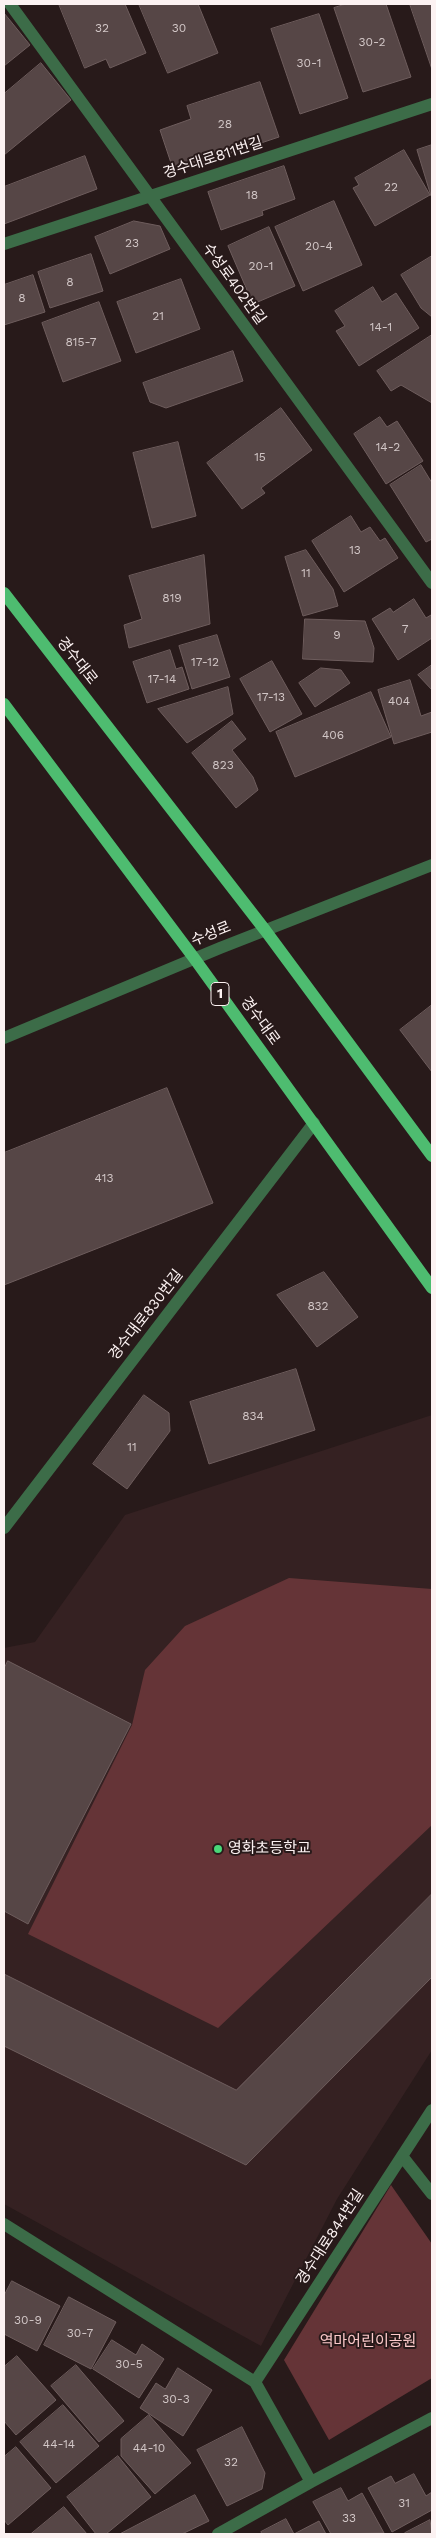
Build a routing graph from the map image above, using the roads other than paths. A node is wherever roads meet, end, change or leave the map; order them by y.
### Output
1 (10, 4) edge
2 (432, 104) edge
3 (150, 195) junction
4 (4, 244) edge
5 (432, 583) edge
6 (4, 593) edge
7 (4, 704) edge
8 (432, 865) edge
9 (264, 930) junction
10 (194, 958) junction
11 (4, 1038) edge
12 (314, 1123) junction
13 (432, 1156) edge
14 (432, 1288) edge
15 (4, 1528) edge
16 (432, 2110) edge
17 (402, 2156) junction
18 (432, 2194) edge
19 (4, 2224) edge
20 (255, 2382) junction
21 (432, 2418) edge
22 (311, 2482) junction
23 (218, 2534) edge

1 - 3 street, 수성로402번길
2 - 3 street, 경수대로811번길
3 - 4 street, 경수대로811번길
3 - 5 street, 수성로402번길
6 - 9 main road, 경수대로
7 - 10 main road, 경수대로 / 1
8 - 9 street, 수성로
9 - 10 street, 수성로
9 - 13 main road, 경수대로
10 - 11 street, 수성로
10 - 12 main road, 경수대로 / 1
12 - 14 main road, 경수대로 / 1
12 - 15 street, 경수대로830번길
16 - 17 street, 경수대로844번길
17 - 18 street
17 - 20 street, 경수대로844번길
19 - 20 street
20 - 22 street
21 - 22 street
22 - 23 street

